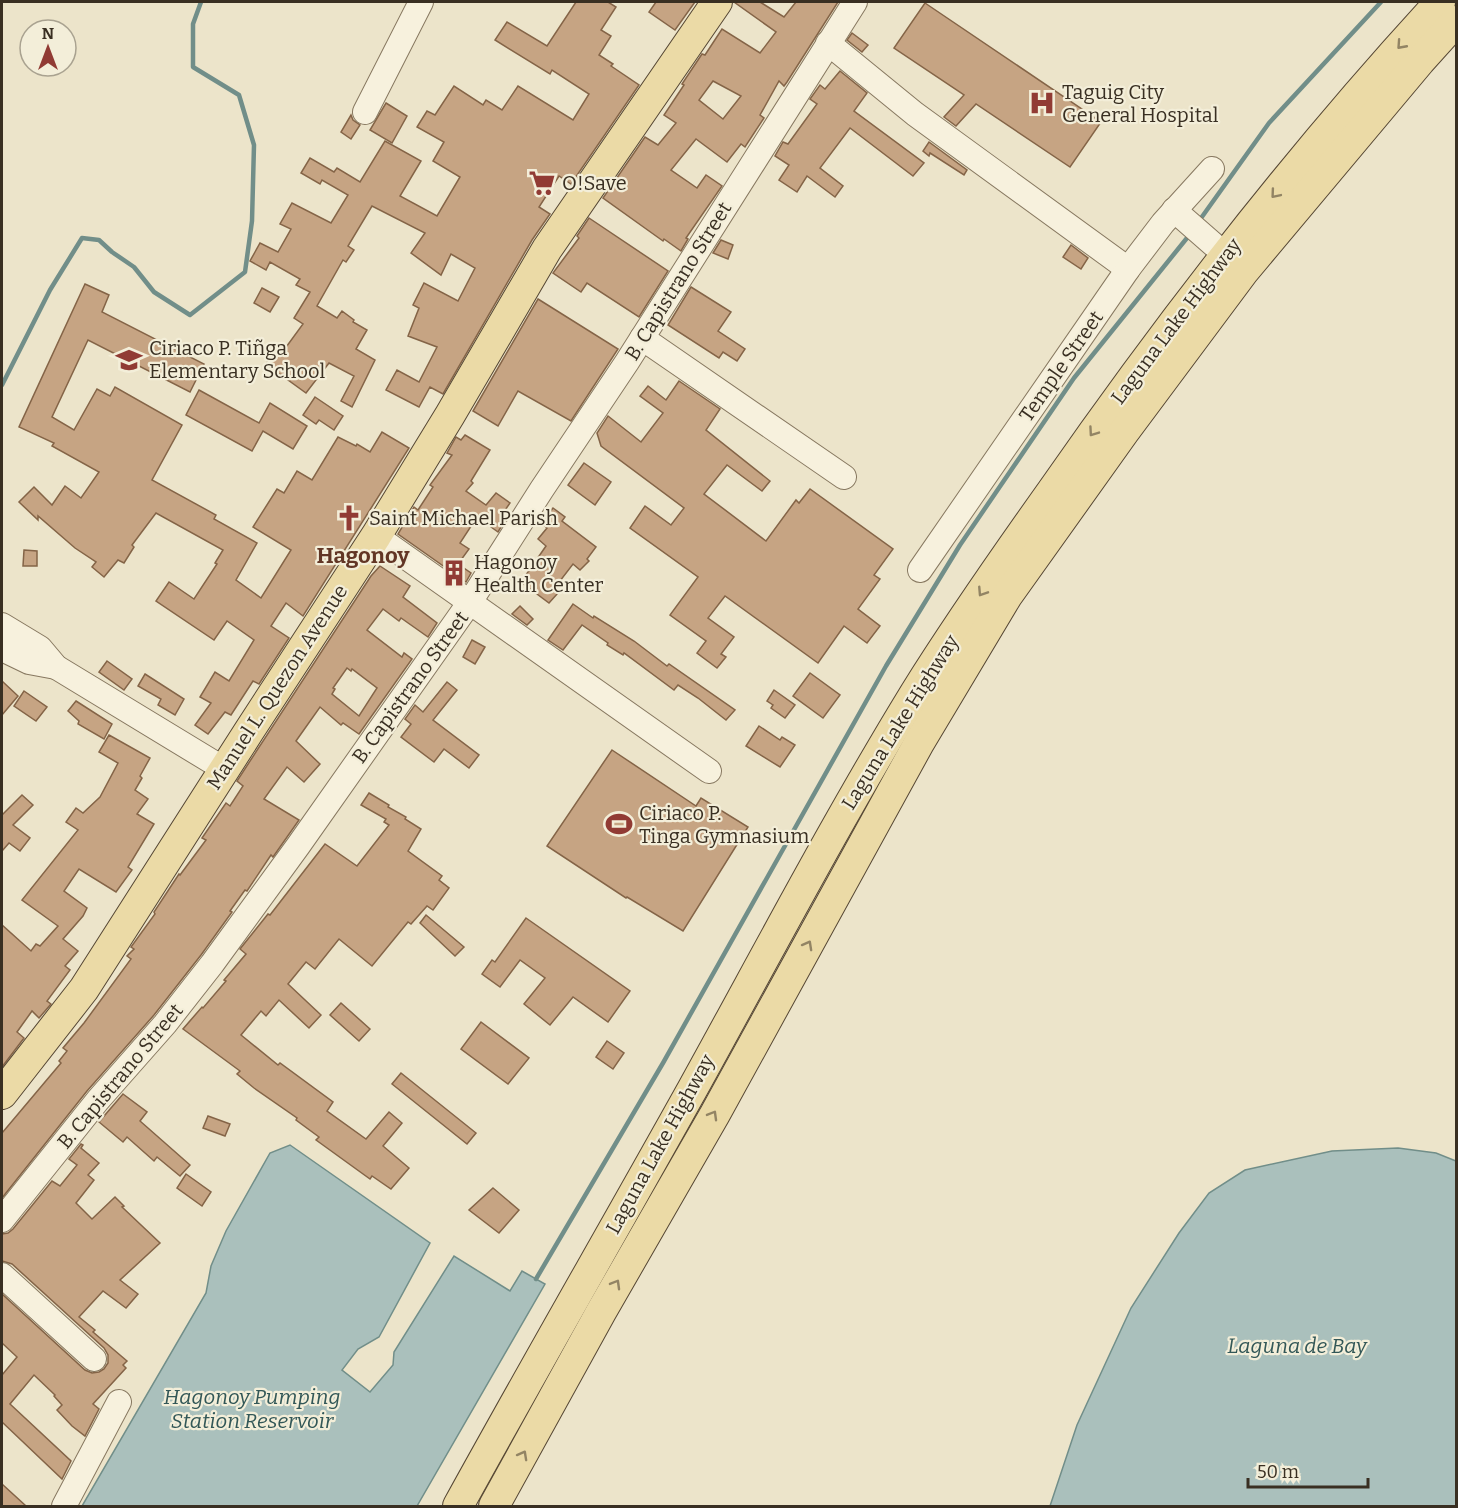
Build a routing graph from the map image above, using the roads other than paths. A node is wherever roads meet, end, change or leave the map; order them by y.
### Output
1 (421, 2) edge
2 (717, 2) edge
3 (855, 2) edge
4 (1440, 2) edge
5 (1456, 21) edge
6 (828, 43) junction
7 (364, 112) dead end
8 (1212, 169) dead end
9 (1178, 214) junction
10 (1225, 254) junction
11 (1128, 269) junction
12 (642, 338) junction
13 (844, 477) dead end
14 (376, 536) junction
15 (920, 570) dead end
16 (470, 603) junction
17 (2, 625) edge
18 (2, 649) edge
19 (56, 667) junction
20 (224, 768) junction
21 (709, 771) dead end
22 (2, 1094) edge
23 (2, 1220) edge
24 (2, 1275) edge
25 (94, 1359) dead end
26 (119, 1402) dead end
27 (64, 1506) edge
28 (458, 1506) edge
29 (494, 1506) edge

1 - 7 street
2 - 14 main road, Manuel L. Quezon Avenue
3 - 6 street, B. Capistrano Street
4 -> 10 main road, Laguna Lake Highway
5 - 10 main road, Laguna Lake Highway
6 - 11 street
6 - 12 street, B. Capistrano Street
8 - 9 street, Temple Street
9 - 10 street
9 - 11 street, Temple Street
10 -> 28 main road, Laguna Lake Highway
29 -> 10 main road, Laguna Lake Highway
11 - 15 street, Temple Street
12 - 13 street
12 - 16 street, B. Capistrano Street
14 - 16 street
14 - 20 main road, Manuel L. Quezon Avenue
16 - 21 street
16 - 23 street, B. Capistrano Street
17 - 19 street
18 - 19 street
19 - 20 street
20 - 22 main road, Manuel L. Quezon Avenue
24 - 25 street
26 - 27 street

